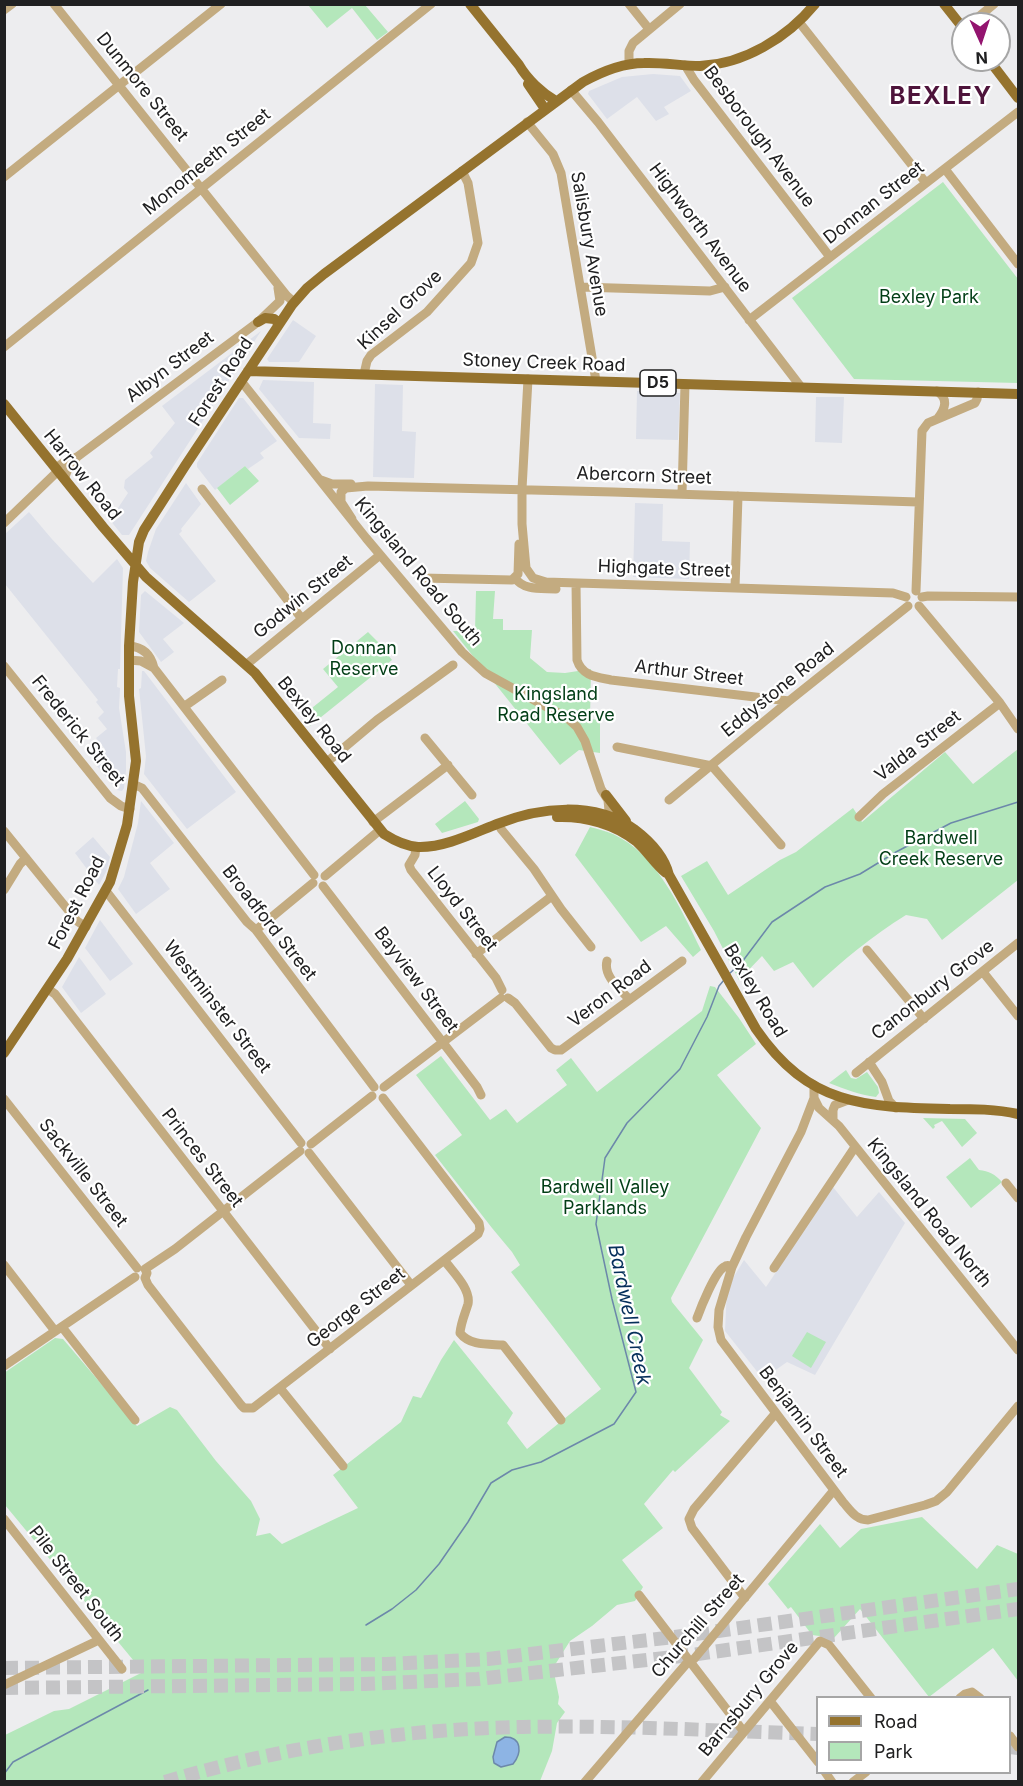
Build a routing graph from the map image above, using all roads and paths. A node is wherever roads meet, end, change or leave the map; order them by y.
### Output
1 (12, 4) edge
2 (54, 4) edge
3 (221, 4) edge
4 (431, 4) edge
5 (470, 4) edge
6 (629, 4) edge
7 (680, 4) edge
8 (815, 4) edge
9 (4, 10) edge
10 (799, 22) junction
11 (649, 29) junction
12 (629, 64) junction
13 (685, 66) junction
14 (521, 68) junction
15 (998, 72) edge
16 (120, 86) junction
17 (571, 90) junction
18 (1018, 98) edge
19 (556, 101) junction
20 (545, 109) junction
21 (1018, 112) edge
22 (527, 122) junction
23 (945, 169) junction
24 (462, 171) junction
25 (4, 177) edge
26 (926, 183) junction
27 (201, 188) junction
28 (831, 257) junction
29 (1018, 264) edge
30 (271, 275) junction
31 (581, 287) junction
32 (725, 287) junction
33 (296, 300) junction
34 (280, 301) joint
35 (749, 320) junction
36 (258, 322) junction
37 (277, 326) junction
38 (4, 347) edge
39 (248, 371) junction
40 (364, 374) junction
41 (528, 379) junction
42 (241, 381) junction
43 (596, 381) junction
44 (685, 384) junction
45 (801, 387) junction
46 (937, 391) junction
47 (978, 392) junction
48 (1018, 394) edge
49 (4, 404) edge
50 (938, 418) junction
51 (76, 457) junction
52 (59, 473) junction
53 (317, 476) junction
54 (368, 486) junction
55 (202, 489) dead end
56 (522, 489) junction
57 (682, 494) junction
58 (738, 496) junction
59 (918, 502) junction
60 (352, 519) junction
61 (4, 523) edge
62 (522, 524) junction
63 (381, 555) junction
64 (135, 565) junction
65 (422, 578) dead end
66 (515, 578) junction
67 (576, 583) junction
68 (735, 588) junction
69 (556, 589) dead end
70 (1018, 597) edge
71 (919, 598) junction
72 (907, 601) junction
73 (302, 619) junction
74 (129, 646) junction
75 (129, 660) junction
76 (247, 664) junction
77 (453, 665) dead end
78 (4, 666) edge
79 (154, 668) junction
80 (222, 680) dead end
81 (789, 701) junction
82 (1000, 703) junction
83 (185, 706) junction
84 (1018, 729) edge
85 (425, 738) dead end
86 (616, 747) dead end
87 (327, 762) junction
88 (448, 765) junction
89 (711, 766) junction
90 (134, 784) junction
91 (604, 792) junction
92 (472, 795) dead end
93 (669, 800) dead end
94 (130, 809) junction
95 (859, 817) dead end
96 (603, 819) junction
97 (377, 826) junction
98 (632, 828) junction
99 (501, 829) junction
100 (4, 831) edge
101 (480, 832) junction
102 (781, 845) dead end
103 (416, 847) junction
104 (26, 858) junction
105 (669, 875) junction
106 (317, 881) junction
107 (4, 890) edge
108 (106, 891) junction
109 (552, 896) junction
110 (86, 927) junction
111 (256, 930) junction
112 (1018, 943) edge
113 (591, 947) dead end
114 (867, 950) dead end
115 (476, 954) junction
116 (607, 961) dead end
117 (682, 962) dead end
118 (983, 972) junction
119 (48, 989) junction
120 (504, 995) junction
121 (629, 999) junction
122 (1018, 1016) edge
123 (924, 1019) junction
124 (443, 1042) junction
125 (6, 1047) edge
126 (558, 1051) joint
127 (869, 1062) junction
128 (856, 1073) dead end
129 (814, 1085) junction
130 (377, 1090) junction
131 (885, 1092) junction
132 (481, 1095) dead end
133 (814, 1098) junction
134 (4, 1099) edge
135 (848, 1100) junction
136 (870, 1105) junction
137 (896, 1108) junction
138 (824, 1112) junction
139 (1018, 1114) edge
140 (833, 1120) junction
141 (801, 1132) junction
142 (855, 1147) junction
143 (306, 1148) junction
144 (1006, 1184) dead end
145 (1018, 1198) edge
146 (223, 1212) junction
147 (445, 1261) junction
148 (4, 1265) edge
149 (732, 1268) junction
150 (774, 1268) dead end
151 (140, 1273) junction
152 (411, 1286) junction
153 (697, 1318) dead end
154 (58, 1329) junction
155 (330, 1349) junction
156 (1018, 1350) edge
157 (4, 1366) edge
158 (280, 1388) junction
159 (1018, 1406) edge
160 (249, 1409) joint
161 (776, 1414) junction
162 (135, 1420) dead end
163 (561, 1420) dead end
164 (343, 1466) dead end
165 (834, 1490) junction
166 (4, 1520) edge
167 (639, 1595) dead end
168 (745, 1598) junction
169 (99, 1640) junction
170 (690, 1661) junction
171 (122, 1669) dead end
172 (4, 1685) edge
173 (869, 1696) edge
174 (962, 1696) edge
175 (977, 1696) edge
176 (770, 1701) junction
177 (744, 1732) junction
178 (816, 1759) edge
179 (585, 1782) edge
180 (702, 1782) edge

1 - 9 street
2 - 16 street, Dunmore Street
3 - 16 street
4 - 27 street, Monomeeth Street
5 - 14 main road
6 - 11 street
7 - 11 street
8 - 10 main road, Forest Road
10 - 13 main road, Forest Road
10 - 26 street
11 - 12 street
12 - 13 main road, Forest Road
12 - 17 main road, Forest Road
13 - 28 street, Besborough Avenue
14 - 19 main road
14 - 20 main road
15 - 18 main road
16 - 25 street
16 - 27 street, Dunmore Street
17 - 19 main road, Forest Road
17 - 32 street, Highworth Avenue
19 - 20 main road, Forest Road
20 - 22 main road, Forest Road
21 - 23 street, Donnan Street
22 - 24 main road, Forest Road
22 - 31 street, Salisbury Avenue
23 - 26 street, Donnan Street
23 - 29 street
24 - 33 main road, Forest Road
24 - 40 street, Kinsel Grove
26 - 28 street, Donnan Street
27 - 30 street, Dunmore Street
27 - 38 street, Monomeeth Street
28 - 35 street, Donnan Street
30 - 33 street, Dunmore Street
30 - 34 street, Dunmore Street
31 - 32 street
31 - 43 street, Salisbury Avenue
32 - 35 street, Highworth Avenue
33 - 37 main road, Forest Road
34 - 36 street, Albyn Street
35 - 45 street, Highworth Avenue
36 - 37 main road
36 - 51 street, Albyn Street
37 - 39 main road, Forest Road
39 - 40 main road, Stoney Creek Road / D5
39 - 42 main road, Forest Road
40 - 41 main road, Stoney Creek Road / D5
41 - 43 main road, Stoney Creek Road / D5
41 - 56 street
42 - 53 street, Kingsland Road South
42 - 64 main road, Forest Road
43 - 44 main road, Stoney Creek Road / D5
44 - 45 main road, Stoney Creek Road / D5
44 - 57 street
45 - 46 main road, Stoney Creek Road / D5
46 - 47 main road, Stoney Creek Road / D5
46 - 50 street
47 - 48 main road, Stoney Creek Road / D5
47 - 50 street
49 - 52 main road, Harrow Road
50 - 59 street
51 - 52 street, Albyn Street
51 - 52 street, Albyn Street
52 - 61 street
52 - 64 main road, Harrow Road
53 - 54 street, Abercorn Street
53 - 60 street, Kingsland Road South
54 - 56 street, Abercorn Street
54 - 60 street, Abercorn Street
55 - 73 street
56 - 57 street, Abercorn Street
56 - 62 street
57 - 58 street, Abercorn Street
58 - 59 street, Abercorn Street
58 - 68 street
59 - 71 street
60 - 63 street, Kingsland Road South
62 - 66 street
62 - 67 street, Highgate Street
63 - 73 street, Godwin Street
63 - 91 street, Kingsland Road South
64 - 74 main road, Forest Road
64 - 76 main road, Bexley Road
65 - 66 street
66 - 69 street
67 - 68 street, Highgate Street
67 - 81 street, Arthur Street
68 - 72 street, Highgate Street
70 - 71 street
71 - 72 street, Eddystone Road
71 - 72 street, Highgate Street
71 - 82 street
72 - 81 street, Eddystone Road
73 - 76 street, Godwin Street
74 - 75 main road, Forest Road
74 - 79 street, Bayview Street
75 - 79 street
75 - 90 main road, Forest Road
76 - 87 main road, Bexley Road
77 - 87 street
78 - 94 street, Frederick Street
79 - 83 street, Bayview Street
80 - 83 street
81 - 89 street, Eddystone Road
82 - 84 street
82 - 95 street, Valda Street
83 - 106 street, Bayview Street
85 - 88 street
86 - 89 street
87 - 97 main road, Bexley Road
88 - 92 street
88 - 97 street
89 - 93 street, Eddystone Road
89 - 102 street
90 - 94 main road, Forest Road
90 - 111 street, Broadford Street
91 - 96 street, Kingsland Road South
91 - 98 main road
94 - 108 main road, Forest Road
96 - 98 main road, Bexley Road
96 - 99 main road, Bexley Road
96 - 101 main road, Bexley Road
96 - 105 main road, Bexley Road
97 - 103 main road, Bexley Road
97 - 106 street
98 - 105 main road, Bexley Road
99 - 101 main road, Bexley Road
99 - 109 street
100 - 104 street
101 - 103 main road, Bexley Road
103 - 115 street, Lloyd Street
104 - 107 street
104 - 110 street
105 - 129 main road, Bexley Road
106 - 111 street
106 - 124 street, Bayview Street
108 - 110 main road, Forest Road
108 - 143 street, Westminster Street
109 - 113 street
109 - 115 street
110 - 119 main road, Forest Road
111 - 130 street, Broadford Street
112 - 118 street, Canonbury Grove
114 - 123 street
115 - 120 street, Lloyd Street
116 - 121 street
117 - 121 street, Veron Road
118 - 122 street
118 - 123 street, Canonbury Grove
119 - 125 main road, Forest Road
119 - 146 street, Princes Street
120 - 124 street
120 - 126 street, Lloyd Street
121 - 126 street, Veron Road
123 - 127 street, Canonbury Grove
124 - 130 street
124 - 132 street, Bayview Street
127 - 128 street, Canonbury Grove
127 - 131 street, Canonbury Grove
129 - 133 street
129 - 135 main road, Bexley Road
130 - 143 street
130 - 147 street, George Street
131 - 136 street
131 - 137 street, Canonbury Grove
133 - 138 street, Kingsland Road North
133 - 141 street
134 - 151 street, Sackville Street
135 - 136 main road, Bexley Road
135 - 140 street
136 - 137 main road, Bexley Road
137 - 139 main road, Bexley Road
138 - 140 street, Kingsland Road North
138 - 141 street
140 - 142 street, Kingsland Road North
141 - 149 street
142 - 150 street
142 - 156 street, Kingsland Road North
143 - 146 street
143 - 152 street, Westminster Street
144 - 145 street
146 - 151 street
146 - 155 street, Princes Street
147 - 152 street, George Street
147 - 163 street
148 - 154 street
149 - 153 street
149 - 161 street, Benjamin Street
151 - 154 street
151 - 160 street, Sackville Street
152 - 155 street, George Street
154 - 157 street
154 - 162 street
155 - 158 street, George Street
158 - 160 street, George Street
158 - 164 street
159 - 165 street, Benjamin Street
161 - 165 street, Benjamin Street
161 - 168 street
165 - 168 street, Churchill Street
166 - 169 street, Pile Street South
167 - 170 street
168 - 170 street, Churchill Street
169 - 171 street, Pile Street South
169 - 172 street
170 - 177 street
170 - 179 street, Churchill Street
173 - 176 street, Barnsbury Grove
174 - 175 street
176 - 177 street, Barnsbury Grove
176 - 178 street
177 - 180 street, Barnsbury Grove

